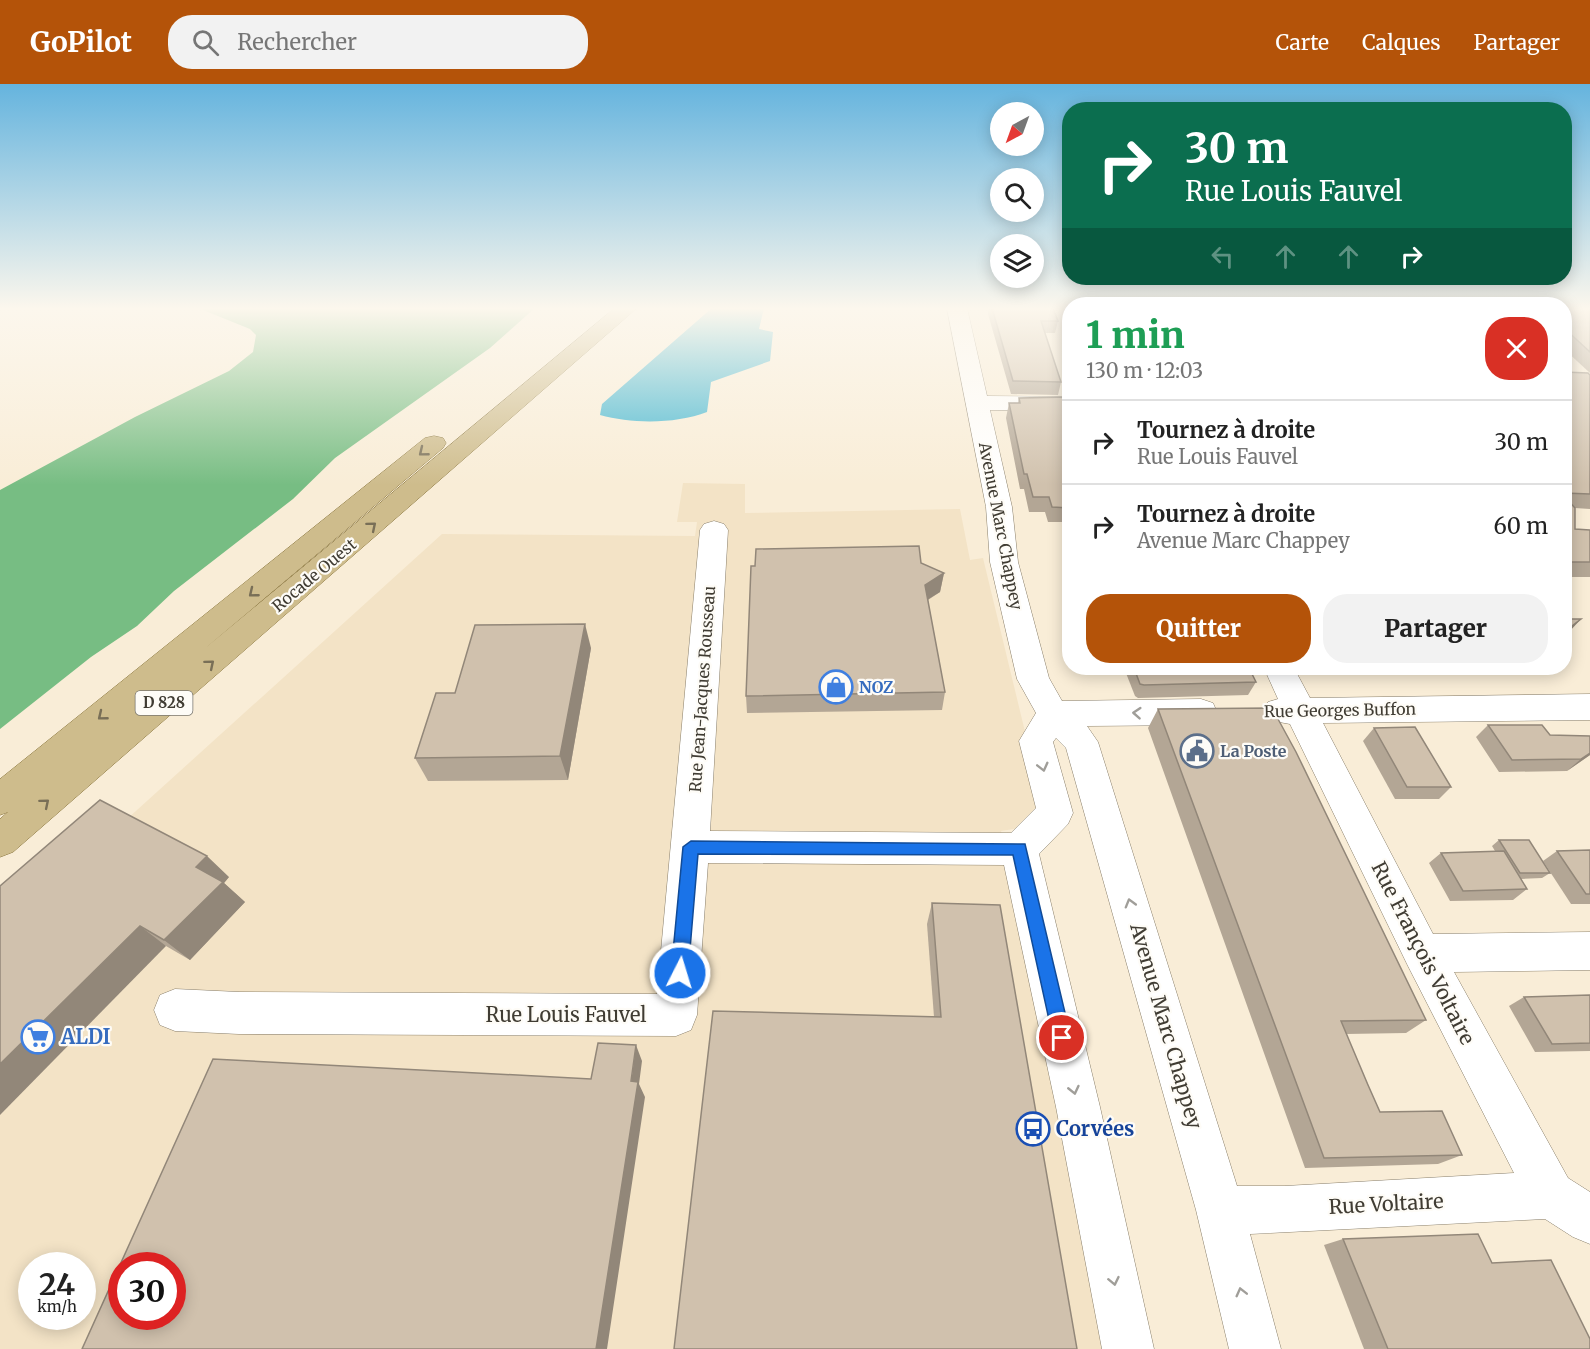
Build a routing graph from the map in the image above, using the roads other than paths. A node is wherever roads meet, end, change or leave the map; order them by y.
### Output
1 (526, 367) edge
2 (558, 367) edge
3 (969, 367) edge
4 (977, 403) junction
5 (1062, 404) edge
6 (714, 530) dead end
7 (1282, 675) edge
8 (1590, 707) edge
9 (1300, 710) junction
10 (1053, 714) junction
11 (0, 800) edge
12 (0, 841) edge
13 (691, 847) junction
14 (1019, 849) junction
15 (1590, 951) edge
16 (1422, 953) junction
17 (175, 1010) dead end
18 (1551, 1195) junction
19 (1220, 1210) junction
20 (1590, 1220) edge
21 (1128, 1349) edge
22 (1255, 1349) edge

1 -> 11 main road, Rocade Ouest / D 828
12 -> 2 main road, Rocade Ouest / D 828
3 - 4 street, Avenue Marc Chappey
4 - 5 street
4 - 10 street, Avenue Marc Chappey
6 - 13 street, Rue Jean-Jacques Rousseau
7 - 9 street, Rue François Voltaire
8 - 9 street, Rue Georges Buffon
9 -> 10 street, Rue Georges Buffon
9 - 16 street, Rue François Voltaire
10 -> 14 street
19 -> 10 street, Avenue Marc Chappey
13 - 14 street
13 - 17 street, Rue Louis Fauvel
14 -> 21 street
15 - 16 street
16 - 18 street, Rue François Voltaire
18 - 19 street, Rue Voltaire
18 - 20 street, Rue François Voltaire
22 -> 19 street, Avenue Marc Chappey

